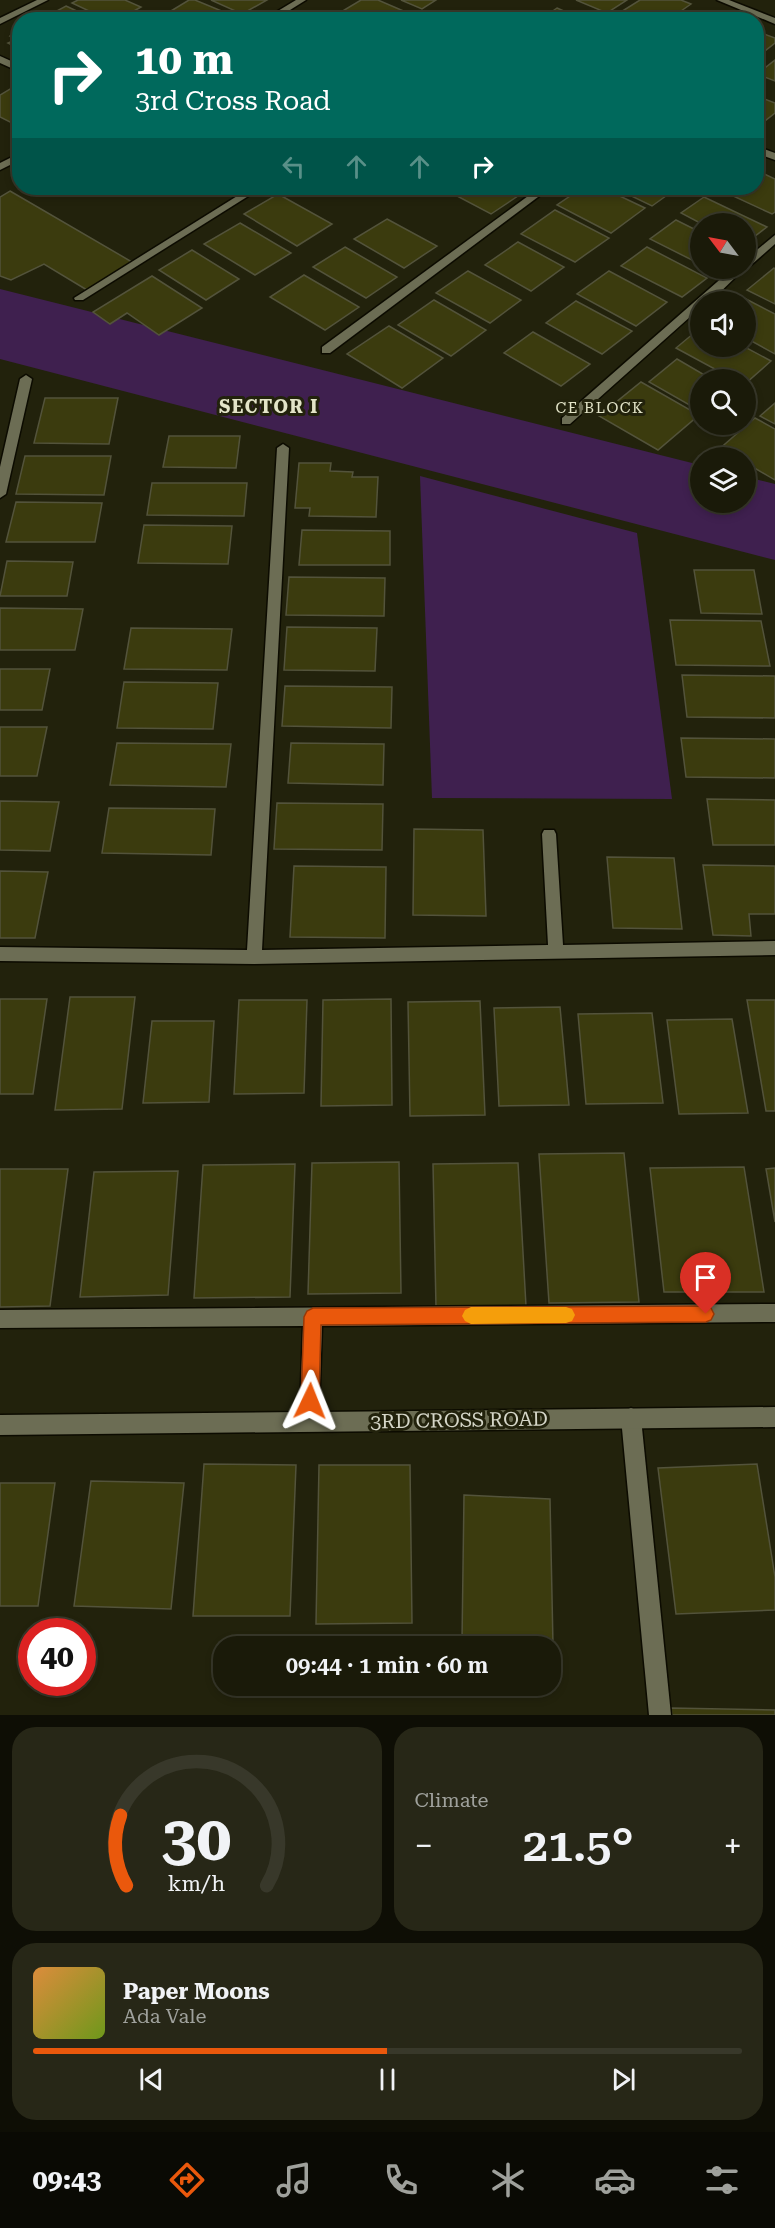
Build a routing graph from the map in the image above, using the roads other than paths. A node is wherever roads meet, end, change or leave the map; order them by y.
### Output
1 (44, 0) edge
2 (302, 0) edge
3 (721, 0) edge
4 (19, 12) edge
5 (281, 12) edge
6 (752, 12) edge
7 (245, 195) edge
8 (535, 195) edge
9 (775, 238) edge
10 (756, 255) edge
11 (728, 279) edge
12 (714, 291) edge
13 (80, 297) dead end
14 (690, 312) edge
15 (326, 350) dead end
16 (26, 379) dead end
17 (566, 421) dead end
18 (283, 448) dead end
19 (0, 494) edge
20 (549, 834) dead end
21 (775, 948) edge
22 (556, 951) junction
23 (0, 954) edge
24 (254, 957) junction
25 (775, 1313) edge
26 (313, 1317) junction
27 (0, 1319) edge
28 (775, 1417) edge
29 (631, 1418) junction
30 (309, 1422) junction
31 (0, 1425) edge
32 (660, 1715) edge

1 - 4 street
2 - 5 street
3 - 6 street
7 - 13 street
8 - 15 street
9 - 10 street
11 - 12 street
14 - 17 street
16 - 19 street
18 - 24 street
20 - 22 street
21 - 22 street
22 - 24 street
23 - 24 street
25 - 26 street
26 - 27 street
26 - 30 street
28 - 29 street, 3RD CROSS ROAD
29 - 30 street, 3RD CROSS ROAD
29 - 32 street
30 - 31 street, 3RD CROSS ROAD

